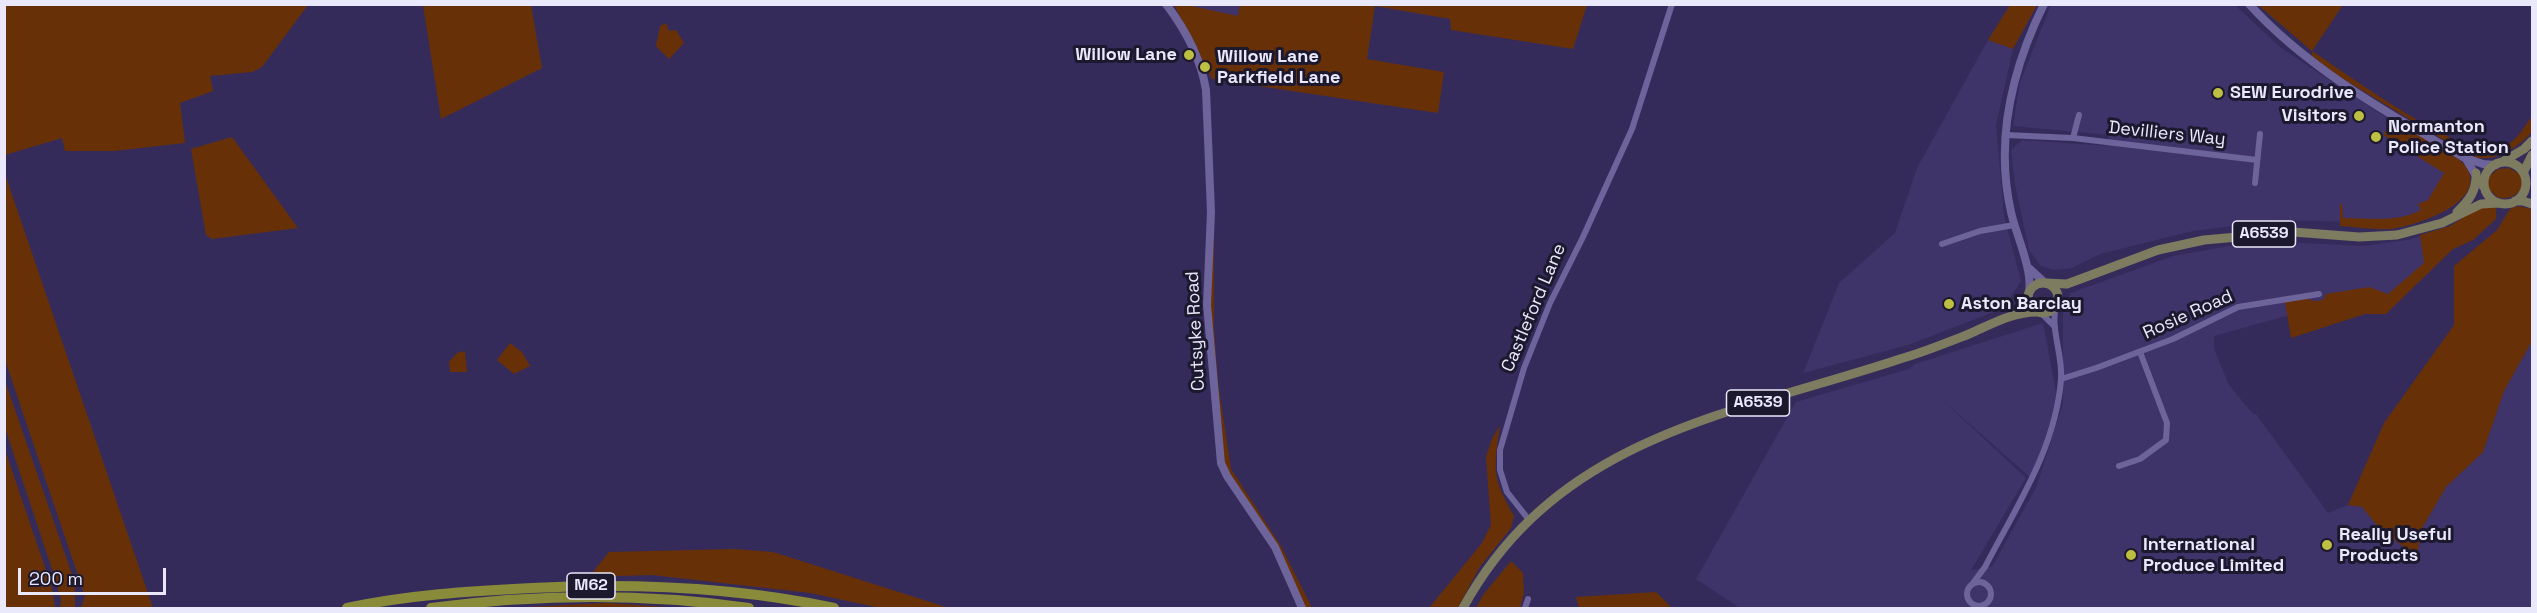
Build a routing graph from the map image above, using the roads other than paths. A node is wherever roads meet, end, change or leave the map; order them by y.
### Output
1 (1166, 4) edge
2 (1672, 4) edge
3 (2044, 4) edge
4 (2249, 4) edge
5 (2079, 114) dead end
6 (2260, 134) dead end
7 (2006, 135) junction
8 (2073, 138) junction
9 (2532, 141) edge
10 (2532, 155) edge
11 (2463, 157) junction
12 (2257, 160) junction
13 (2498, 164) junction
14 (2476, 173) junction
15 (2528, 180) edge
16 (2255, 183) dead end
17 (2482, 187) junction
18 (2515, 201) junction
19 (2499, 203) junction
20 (2532, 204) edge
21 (2449, 220) junction
22 (2014, 225) junction
23 (1942, 244) dead end
24 (2028, 266) junction
25 (2084, 278) junction
26 (2045, 283) junction
27 (2029, 294) junction
28 (2319, 294) dead end
29 (2057, 303) junction
30 (2039, 313) junction
31 (2005, 318) junction
32 (2055, 327) junction
33 (2140, 352) junction
34 (2061, 379) junction
35 (2119, 466) dead end
36 (1529, 520) junction
37 (1985, 567) junction
38 (1973, 583) junction
39 (1988, 586) junction
40 (1528, 599) dead end
41 (347, 609) edge
42 (431, 609) edge
43 (749, 609) edge
44 (834, 609) edge
45 (1302, 609) edge
46 (1463, 609) edge
47 (1526, 609) edge

1 - 45 main road, Cutsyke Road
2 - 36 street, Castleford Lane
3 - 7 main road
4 - 11 main road
5 - 8 street
6 - 12 street
7 - 8 street, Devilliers Way
7 - 22 main road
8 - 12 street, Devilliers Way
9 - 13 main road
10 - 15 main road
11 - 13 main road
11 - 14 main road
12 - 16 street
13 - 15 main road
13 - 17 main road
14 - 17 main road
14 - 21 main road
15 - 18 main road
17 - 19 main road
17 - 21 main road, A6539
18 - 19 main road
18 - 20 main road
19 - 21 main road, A6539
21 - 25 main road, A6539
22 - 23 street
22 - 24 main road
24 - 26 main road
24 - 27 main road
25 - 26 main road, A6539
25 - 29 main road, A6539
26 - 27 main road, A6539
26 - 29 main road
27 - 30 main road
27 - 31 main road, A6539
28 - 33 street, Rosie Road
29 - 30 main road, A6539
29 - 32 street
30 - 31 main road, A6539
30 - 32 street
31 - 36 main road, A6539
32 - 34 street
33 - 34 street, Rosie Road
33 - 35 street, Rosie Road
34 - 37 street
36 - 46 main road, A6539
37 - 38 street
37 - 39 street
38 - 39 street
38 - 39 street
40 - 47 street
41 - 44 highway, M62
42 - 43 highway, M62

